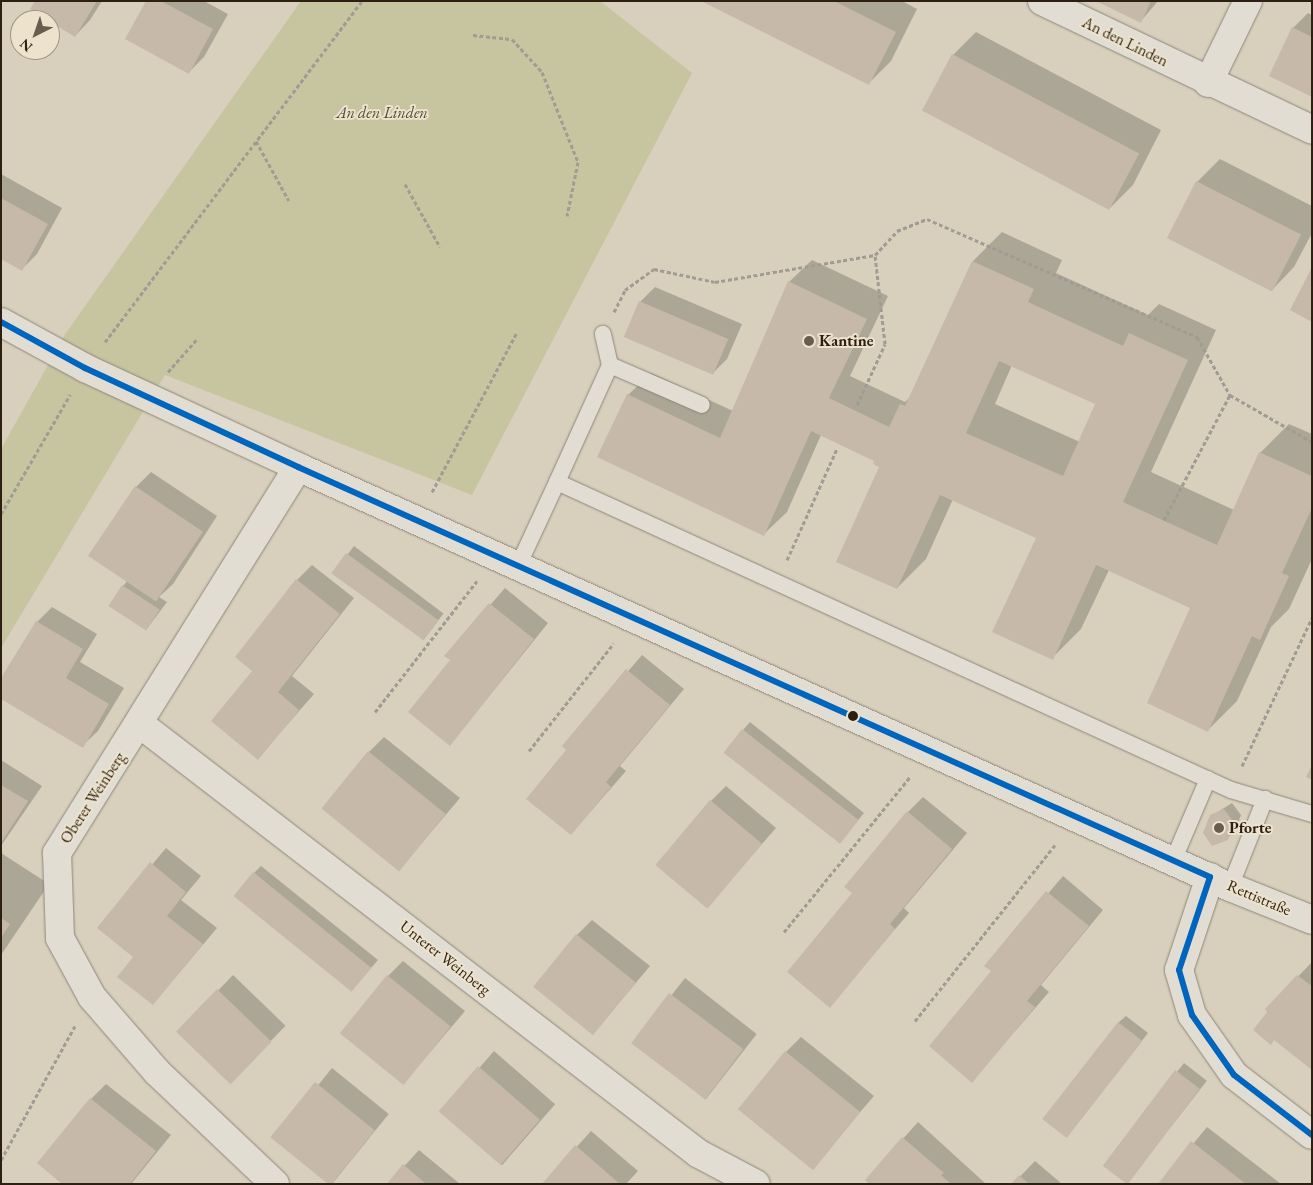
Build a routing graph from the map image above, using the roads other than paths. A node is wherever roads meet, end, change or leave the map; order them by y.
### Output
1 (1042, 1) edge
2 (1248, 1) edge
3 (1208, 83) junction
4 (1312, 130) edge
5 (1, 322) edge
6 (603, 334) road end
7 (610, 365) junction
8 (702, 405) dead end
9 (298, 466) junction
10 (557, 482) junction
11 (519, 564) junction
12 (140, 724) junction
13 (1208, 779) junction
14 (1265, 799) junction
15 (1312, 814) edge
16 (1173, 861) junction
17 (1220, 882) junction
18 (1312, 920) edge
19 (1312, 1135) edge
20 (275, 1184) edge
21 (756, 1184) edge

1 - 3 street, An den Linden
2 - 3 street
3 - 4 street, An den Linden
5 - 9 street, Rettistraße
6 - 7 lane
7 - 8 lane
7 - 10 lane
9 - 11 street, Rettistraße
9 - 12 street, Oberer Weinberg
10 - 11 lane
10 - 13 lane
11 - 16 street, Rettistraße
12 - 20 street, Oberer Weinberg
12 - 21 street, Unterer Weinberg
13 - 14 lane
13 - 16 lane
14 - 15 lane
14 - 17 lane
16 - 17 street, Rettistraße
17 - 18 street, Rettistraße
17 - 19 street

